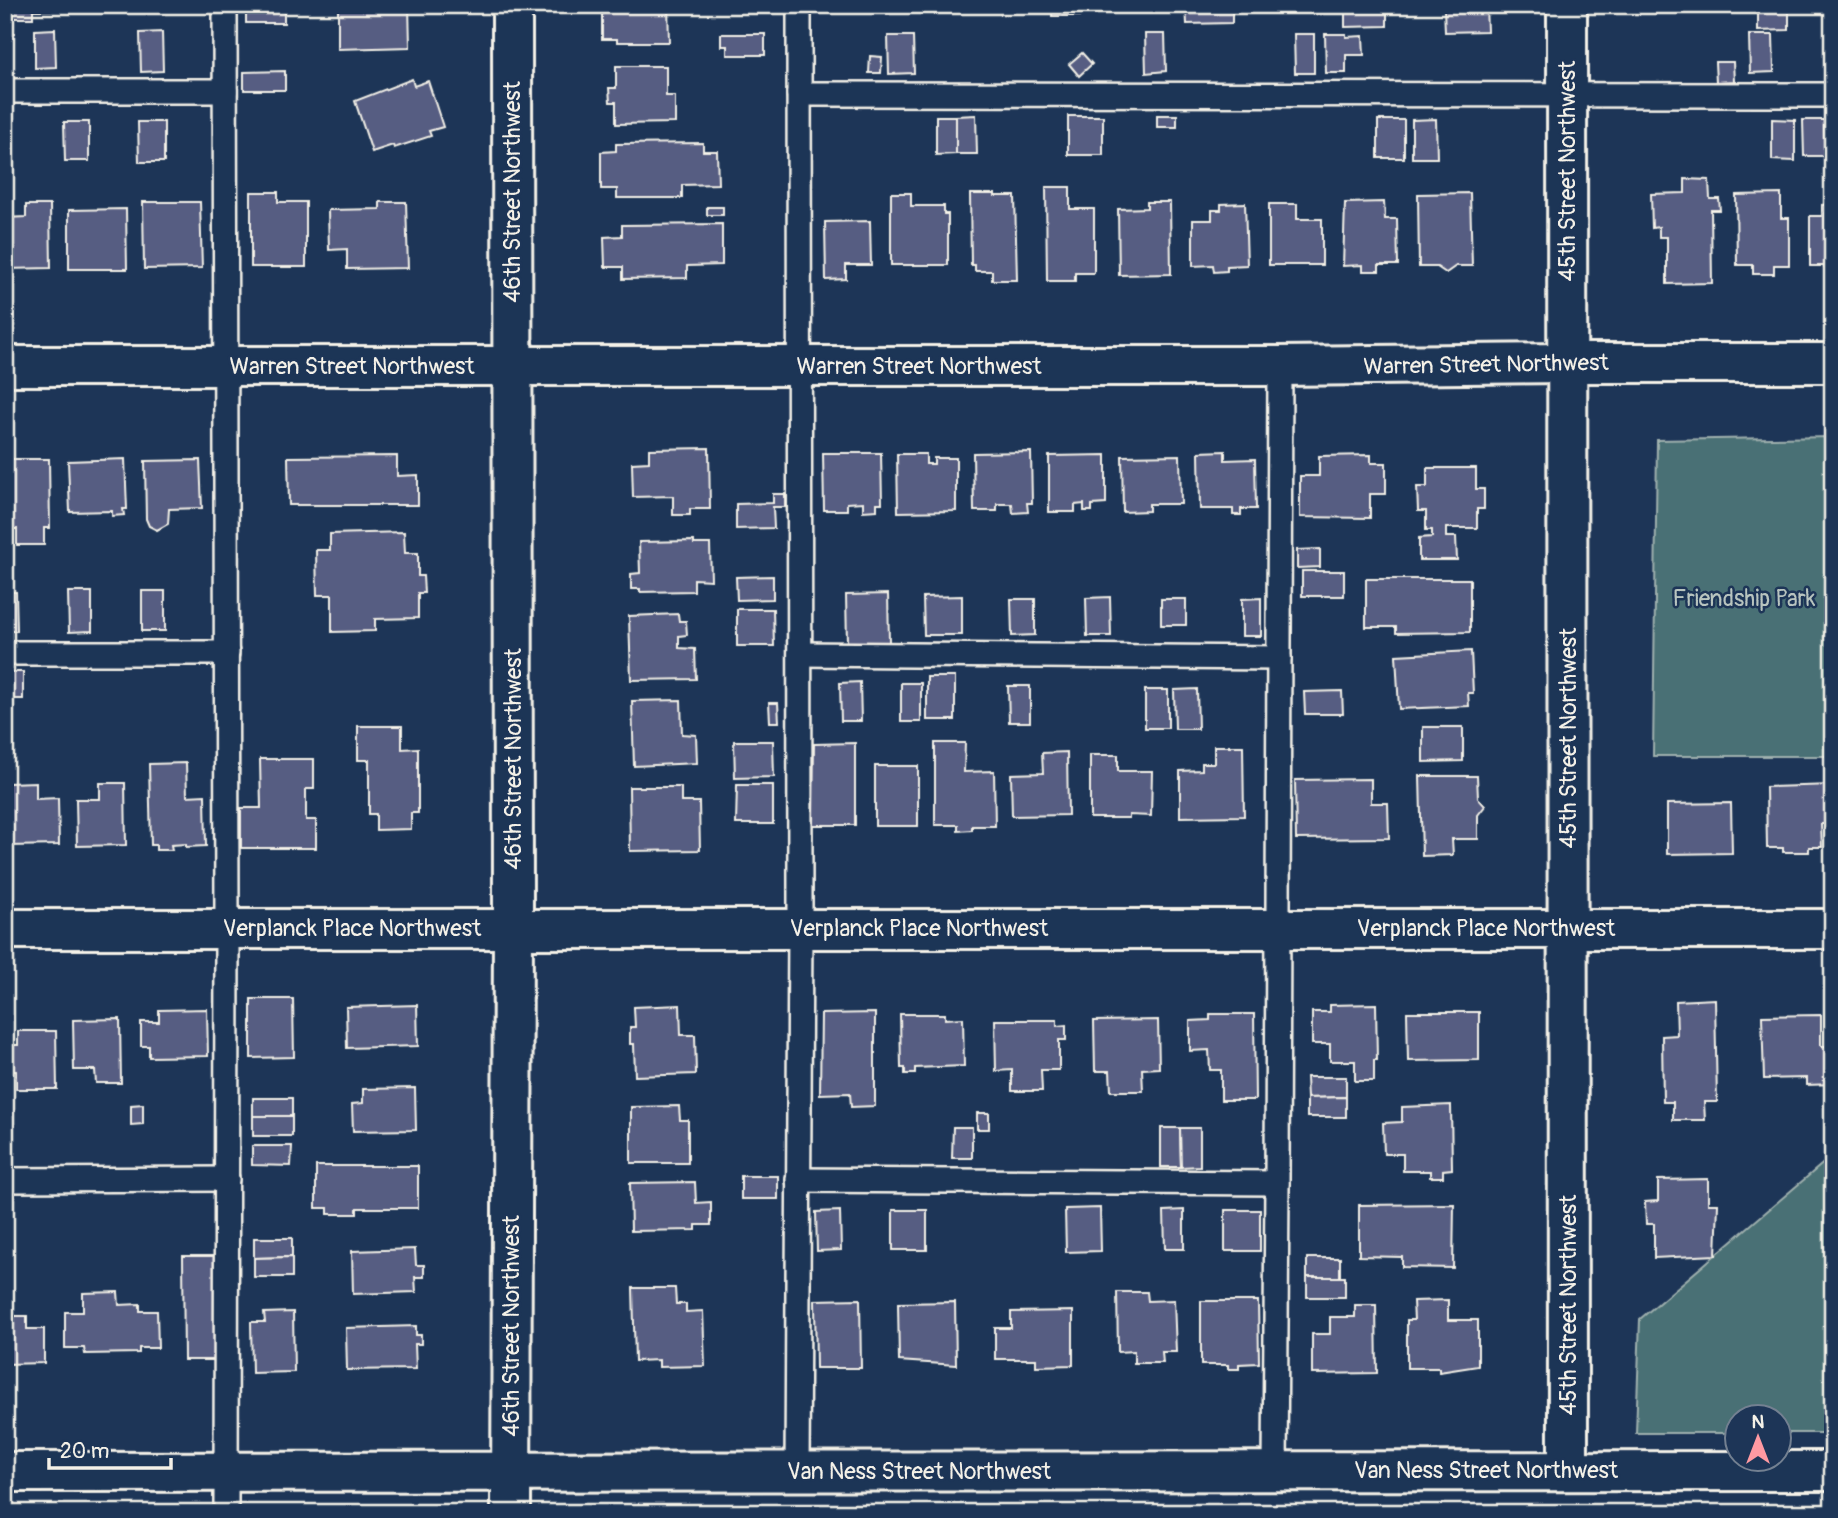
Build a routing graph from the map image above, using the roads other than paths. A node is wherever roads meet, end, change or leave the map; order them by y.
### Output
1 (225, 5) edge
2 (512, 5) edge
3 (799, 5) edge
4 (1567, 5) edge
5 (5, 91) edge
6 (225, 91) junction
7 (799, 94) junction
8 (1567, 94) junction
9 (1833, 95) edge
10 (1567, 363) junction
11 (1833, 363) edge
12 (5, 366) edge
13 (226, 366) junction
14 (512, 366) junction
15 (800, 366) junction
16 (1280, 366) junction
17 (5, 653) edge
18 (227, 653) junction
19 (800, 654) junction
20 (1279, 657) junction
21 (227, 928) junction
22 (513, 928) junction
23 (800, 928) junction
24 (1278, 928) junction
25 (1568, 928) junction
26 (5, 929) edge
27 (1833, 929) edge
28 (227, 1179) junction
29 (5, 1180) edge
30 (798, 1180) junction
31 (1278, 1183) junction
32 (1568, 1470) junction
33 (797, 1471) junction
34 (1275, 1471) junction
35 (1833, 1471) edge
36 (5, 1472) edge
37 (226, 1472) junction
38 (510, 1472) junction
39 (226, 1513) edge
40 (510, 1513) edge

1 - 6 lane
2 - 14 street, 46th Street Northwest
3 - 7 lane
4 - 8 street, 45th Street Northwest
5 - 6 lane
6 - 13 lane
7 - 8 lane
7 - 15 lane
8 - 9 lane
8 - 10 street, 45th Street Northwest
10 - 11 street, Warren Street Northwest
10 - 16 street, Warren Street Northwest
10 - 25 street, 45th Street Northwest
12 - 13 street, Warren Street Northwest
13 - 14 street, Warren Street Northwest
13 - 18 lane
14 - 15 street, Warren Street Northwest
14 - 22 street, 46th Street Northwest
15 - 16 street, Warren Street Northwest
15 - 19 lane
16 - 20 lane
17 - 18 lane
18 - 21 lane
19 - 20 lane
19 - 23 lane
20 - 24 lane
21 - 22 street, Verplanck Place Northwest
21 - 26 street, Verplanck Place Northwest
21 - 28 lane
22 - 23 street, Verplanck Place Northwest
22 - 38 street, 46th Street Northwest
23 - 24 street, Verplanck Place Northwest
23 - 30 lane
24 - 25 street, Verplanck Place Northwest
24 - 31 lane
25 - 27 street, Verplanck Place Northwest
25 - 32 street, 45th Street Northwest
28 - 29 lane
28 - 37 lane
30 - 31 lane
30 - 33 lane
31 - 34 lane
32 - 34 street, Van Ness Street Northwest
32 - 35 street, Van Ness Street Northwest
33 - 34 street, Van Ness Street Northwest
33 - 38 street, Van Ness Street Northwest
36 - 37 street, Van Ness Street Northwest
37 - 38 street, Van Ness Street Northwest
37 - 39 lane
38 - 40 street, 46th Street Northwest

